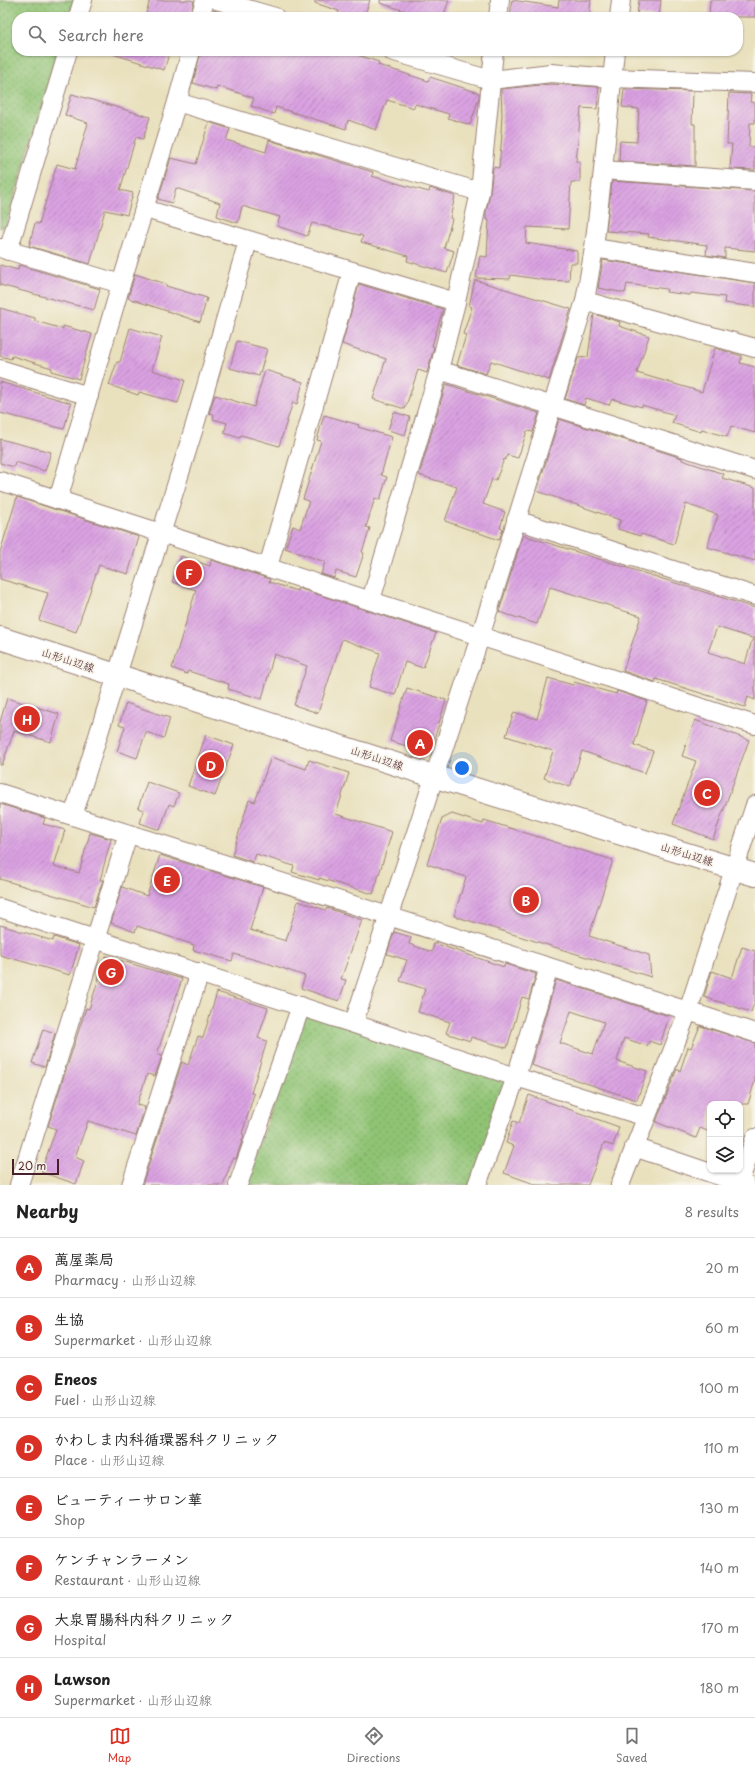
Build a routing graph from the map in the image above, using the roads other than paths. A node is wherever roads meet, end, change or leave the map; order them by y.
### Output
1 (83, 0) edge
2 (205, 0) edge
3 (217, 0) edge
4 (500, 0) edge
5 (622, 0) edge
6 (79, 12) edge
7 (201, 12) edge
8 (258, 12) edge
9 (499, 12) edge
10 (620, 12) edge
11 (66, 56) edge
12 (190, 56) edge
13 (408, 56) edge
14 (493, 56) edge
15 (614, 56) edge
16 (612, 78) junction
17 (491, 80) junction
18 (755, 83) edge
19 (177, 102) junction
20 (603, 170) junction
21 (755, 181) edge
22 (480, 192) junction
23 (145, 209) junction
24 (248, 240) junction
25 (594, 248) junction
26 (4, 249) edge
27 (352, 272) junction
28 (755, 273) edge
29 (121, 284) junction
30 (585, 300) junction
31 (456, 302) junction
32 (755, 348) edge
33 (0, 369) edge
34 (439, 370) junction
35 (89, 396) junction
36 (552, 405) junction
37 (755, 470) edge
38 (0, 481) edge
39 (58, 500) junction
40 (516, 520) junction
41 (161, 533) junction
42 (268, 567) junction
43 (755, 596) edge
44 (371, 600) junction
45 (480, 637) junction
46 (0, 638) edge
47 (0, 653) edge
48 (115, 683) junction
49 (755, 724) edge
50 (431, 782) junction
51 (0, 793) edge
52 (755, 805) edge
53 (73, 816) junction
54 (128, 834) junction
55 (740, 875) edge
56 (755, 889) edge
57 (0, 908) edge
58 (388, 916) junction
59 (95, 938) junction
60 (549, 967) junction
61 (200, 972) junction
62 (301, 1006) junction
63 (688, 1010) junction
64 (354, 1022) junction
65 (755, 1033) edge
66 (516, 1077) junction
67 (646, 1117) junction
68 (755, 1138) edge
69 (634, 1146) junction
70 (742, 1184) edge
71 (19, 1185) edge
72 (131, 1185) edge
73 (238, 1185) edge
74 (477, 1185) edge
75 (620, 1185) edge

1 - 6 street
2 - 7 street
3 - 8 street
4 - 9 street
5 - 10 street
11 - 26 street
12 - 19 street
13 - 17 street
14 - 17 street
15 - 16 street
16 - 17 street
16 - 18 street
16 - 20 street
17 - 22 street
19 - 22 street
19 - 23 street
20 - 21 street
20 - 25 street
22 - 31 street
23 - 24 street
23 - 29 street
24 - 27 street
24 - 41 street
25 - 28 street
25 - 30 street
26 - 29 street
27 - 31 street
27 - 42 street
29 - 35 street
30 - 32 street
30 - 36 street
31 - 34 street
33 - 35 street
34 - 36 street
34 - 44 street
35 - 39 street
36 - 37 street
36 - 40 street
38 - 39 street
39 - 41 street
40 - 43 street
40 - 45 street
41 - 42 street
41 - 48 street
42 - 44 street
44 - 45 street
45 - 49 street
45 - 50 street
46 - 48 main road, 山形山辺線
47 - 48 main road, 山形山辺線
48 - 50 main road, 山形山辺線
48 - 53 street
50 - 55 main road, 山形山辺線
50 - 58 street
51 - 53 street
52 - 55 street
53 - 54 street
54 - 58 street
54 - 59 street
55 - 56 main road, 山形山辺線
55 - 63 street
57 - 59 street
58 - 60 street
58 - 64 street
59 - 61 street
59 - 71 street
60 - 63 street
60 - 66 street
61 - 62 street
61 - 72 street
62 - 64 street
62 - 73 street
63 - 65 street
63 - 67 street
64 - 66 street
66 - 67 street
66 - 74 street
67 - 69 street
68 - 70 street
69 - 70 street
69 - 75 street

